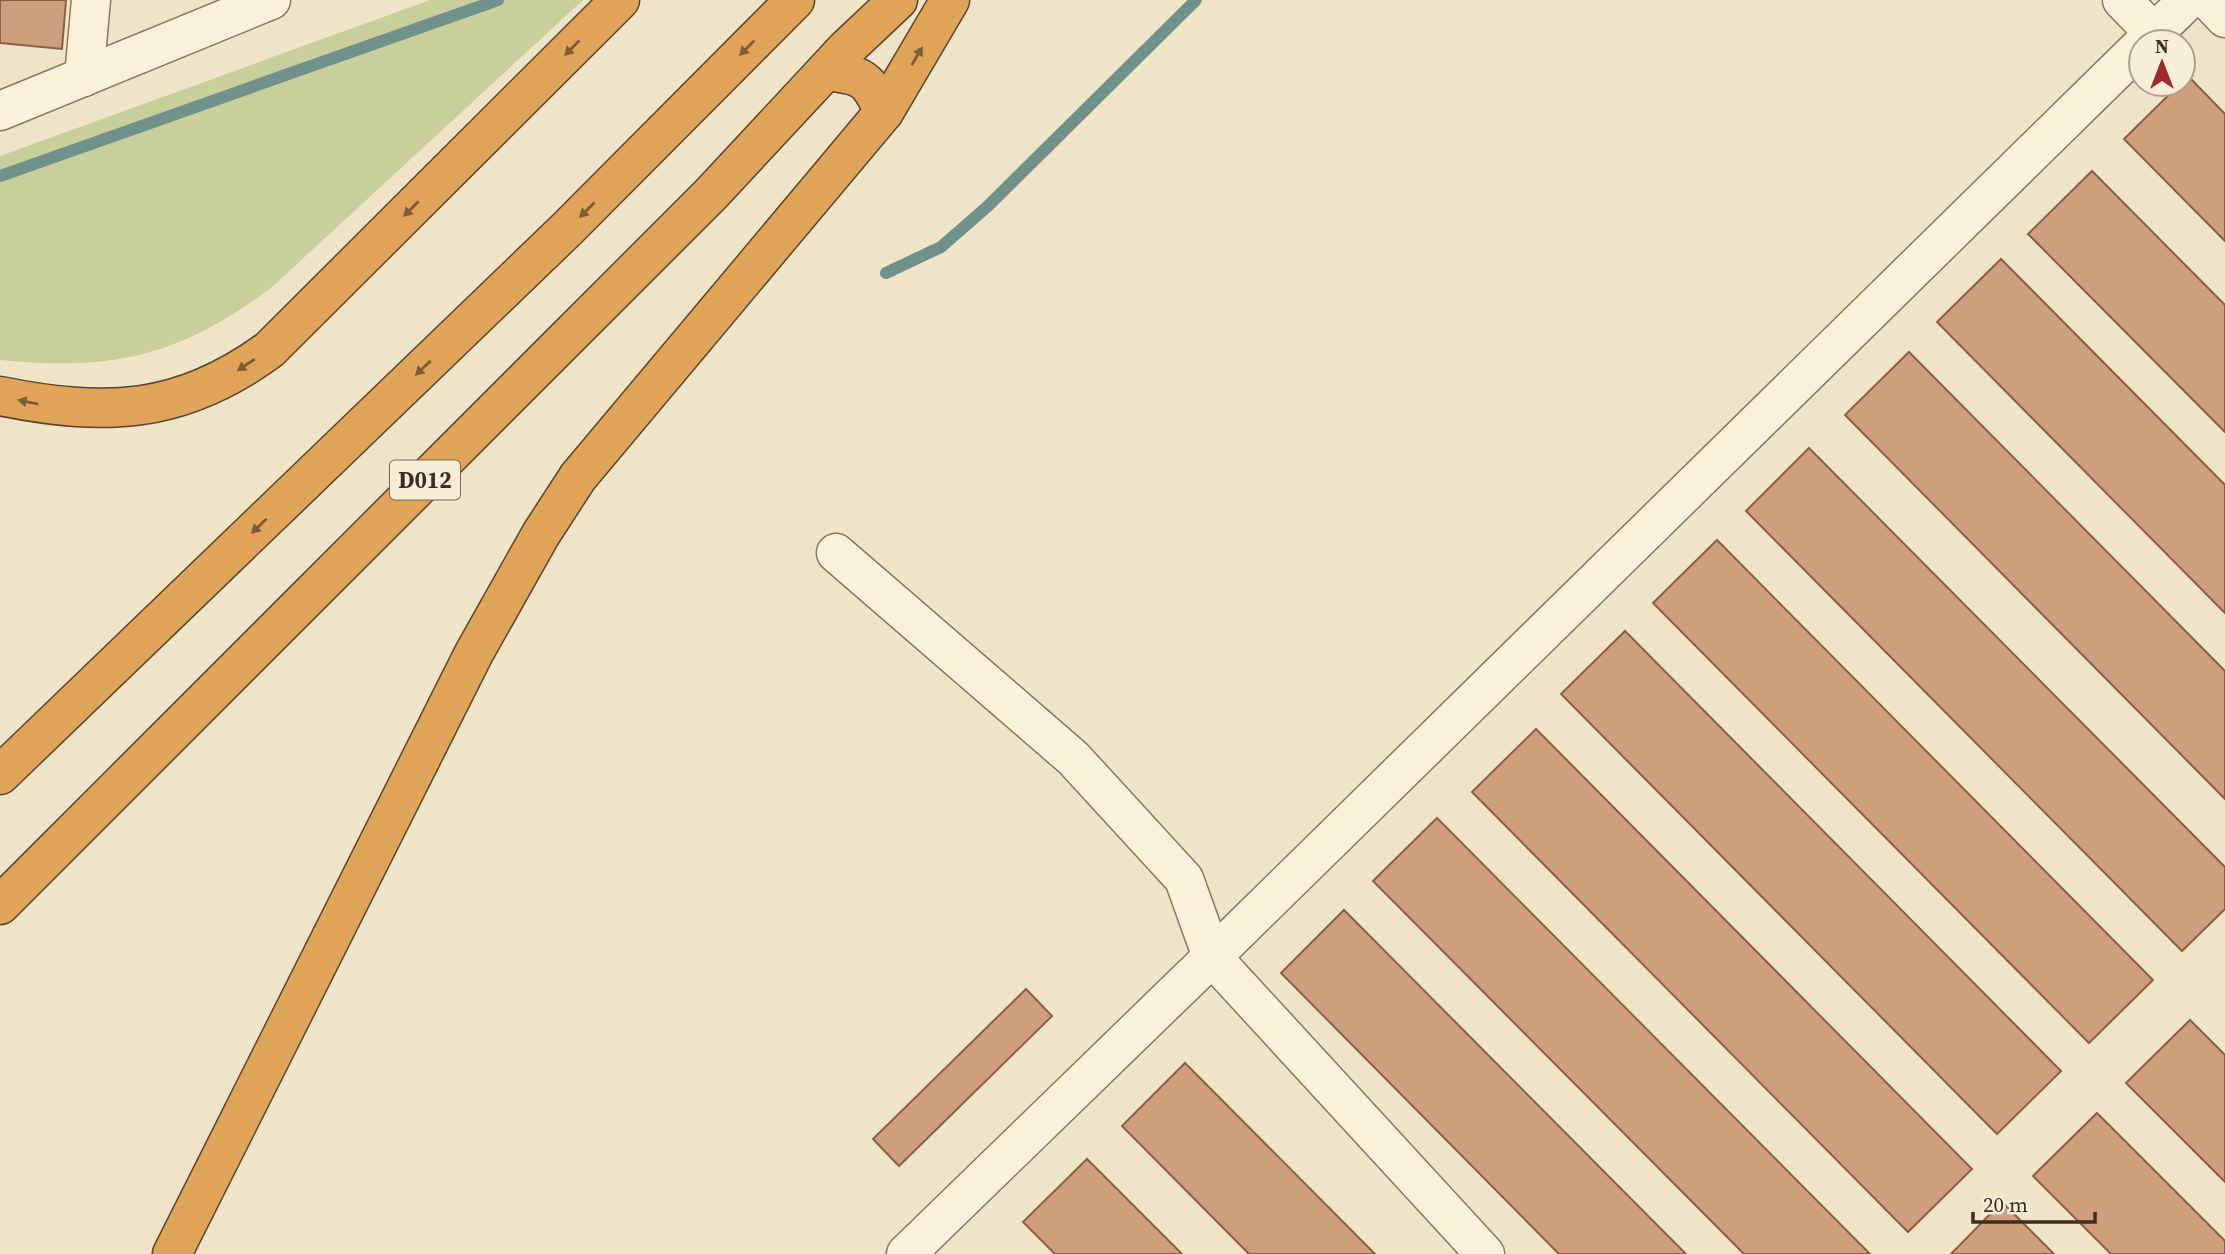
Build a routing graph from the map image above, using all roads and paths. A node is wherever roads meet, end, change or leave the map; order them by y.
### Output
1 (91, 0) edge
2 (271, 0) edge
3 (620, 0) edge
4 (795, 0) edge
5 (866, 0) edge
6 (898, 0) edge
7 (950, 0) edge
8 (2122, 0) edge
9 (2188, 0) edge
10 (2208, 0) edge
11 (2225, 18) edge
12 (2140, 28) edge
13 (2159, 28) edge
14 (836, 60) junction
15 (2127, 60) edge
16 (84, 77) junction
17 (0, 111) edge
18 (884, 112) junction
19 (0, 396) edge
20 (836, 553) dead end
21 (0, 775) edge
22 (0, 905) edge
23 (1212, 957) junction
24 (172, 1254) edge
25 (906, 1254) edge
26 (1485, 1254) edge

1 - 16 street
2 - 16 street
3 -> 19 highway
4 -> 21 highway
5 - 14 highway
6 - 14 highway, D012
18 -> 7 highway
8 - 12 street
9 - 13 street
10 - 11 street
14 - 18 highway
14 - 22 highway, D012
15 - 23 street
16 - 17 street
18 - 24 highway
20 - 23 street
23 - 25 street
23 - 26 street

